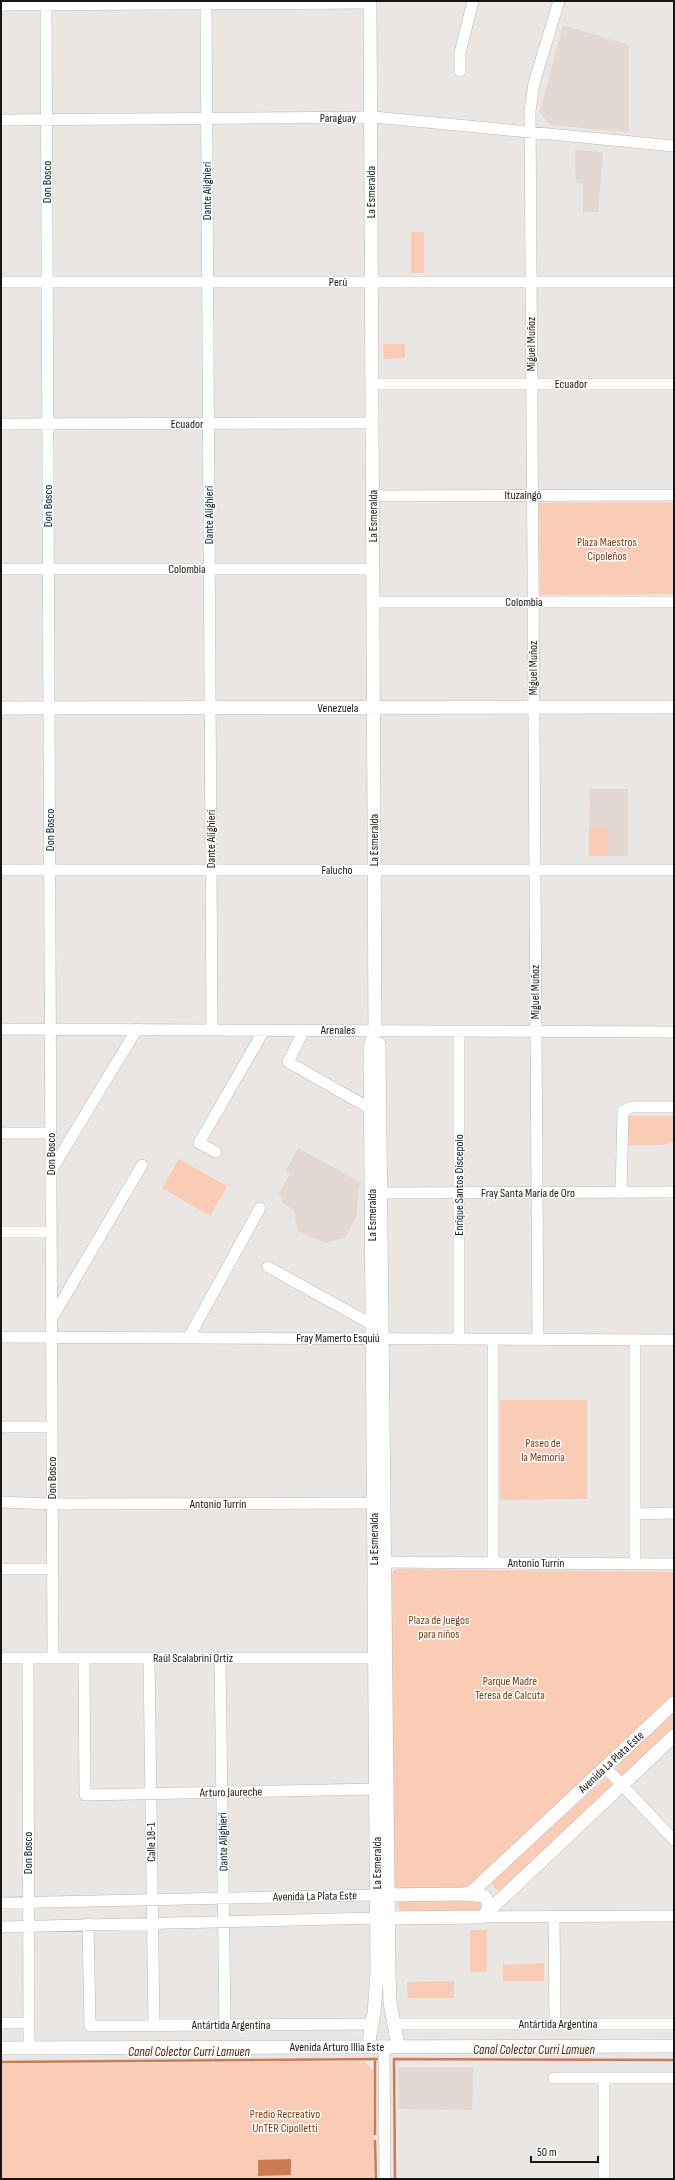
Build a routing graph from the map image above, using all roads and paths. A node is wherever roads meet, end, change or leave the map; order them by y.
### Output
1 (473, 1) edge
2 (559, 1) edge
3 (206, 2) edge
4 (370, 2) edge
5 (46, 3) edge
6 (1, 5) edge
7 (460, 71) dead end
8 (371, 117) junction
9 (207, 118) junction
10 (46, 119) junction
11 (1, 120) edge
12 (530, 132) junction
13 (674, 146) edge
14 (1, 282) edge
15 (47, 282) junction
16 (208, 282) junction
17 (372, 282) junction
18 (531, 282) junction
19 (674, 282) edge
20 (372, 384) junction
21 (531, 384) junction
22 (674, 384) edge
23 (1, 424) edge
24 (48, 424) junction
25 (209, 424) junction
26 (372, 424) junction
27 (532, 495) junction
28 (674, 495) edge
29 (373, 496) junction
30 (1, 569) edge
31 (49, 569) junction
32 (209, 569) junction
33 (373, 569) junction
34 (373, 602) junction
35 (533, 602) junction
36 (674, 602) edge
37 (534, 707) junction
38 (674, 707) edge
39 (1, 708) edge
40 (50, 708) junction
41 (210, 708) junction
42 (374, 708) junction
43 (1, 870) edge
44 (50, 870) junction
45 (211, 870) junction
46 (374, 870) junction
47 (535, 870) junction
48 (674, 870) edge
49 (1, 1029) edge
50 (51, 1029) junction
51 (137, 1030) junction
52 (212, 1030) junction
53 (264, 1030) junction
54 (304, 1030) junction
55 (374, 1030) junction
56 (459, 1031) junction
57 (536, 1032) junction
58 (674, 1032) edge
59 (674, 1107) edge
60 (371, 1109) junction
61 (1, 1133) edge
62 (51, 1133) junction
63 (216, 1152) dead end
64 (142, 1165) dead end
65 (51, 1171) junction
66 (674, 1192) edge
67 (381, 1193) junction
68 (459, 1193) junction
69 (537, 1193) junction
70 (621, 1193) junction
71 (260, 1208) dead end
72 (1, 1232) edge
73 (51, 1232) junction
74 (268, 1267) dead end
75 (51, 1320) junction
76 (376, 1334) junction
77 (1, 1336) edge
78 (51, 1337) junction
79 (189, 1337) junction
80 (459, 1339) junction
81 (493, 1339) junction
82 (538, 1339) junction
83 (635, 1340) junction
84 (674, 1340) edge
85 (1, 1427) edge
86 (52, 1427) junction
87 (1, 1502) edge
88 (379, 1503) junction
89 (52, 1504) junction
90 (635, 1514) junction
91 (674, 1514) edge
92 (380, 1562) junction
93 (492, 1562) junction
94 (635, 1564) junction
95 (674, 1564) edge
96 (1, 1569) edge
97 (52, 1569) junction
98 (1, 1658) edge
99 (28, 1658) junction
100 (53, 1658) junction
101 (84, 1658) junction
102 (150, 1658) junction
103 (220, 1658) junction
104 (380, 1658) junction
105 (674, 1703) edge
106 (674, 1736) edge
107 (605, 1767) junction
108 (622, 1785) junction
109 (376, 1789) junction
110 (222, 1792) junction
111 (151, 1794) junction
112 (674, 1840) edge
113 (464, 1894) junction
114 (383, 1895) junction
115 (223, 1898) junction
116 (152, 1900) junction
117 (28, 1902) junction
118 (1, 1903) edge
119 (484, 1914) junction
120 (554, 1916) junction
121 (674, 1916) edge
122 (383, 1918) junction
123 (224, 1921) junction
124 (152, 1923) junction
125 (88, 1924) junction
126 (1, 1926) edge
127 (28, 1926) junction
128 (1, 2023) edge
129 (28, 2023) junction
130 (372, 2024) junction
131 (394, 2024) junction
132 (555, 2024) junction
133 (674, 2024) edge
134 (225, 2025) junction
135 (154, 2026) junction
136 (368, 2046) junction
137 (384, 2046) junction
138 (398, 2046) junction
139 (674, 2046) edge
140 (1, 2048) edge
141 (29, 2048) junction
142 (554, 2078) dead end
143 (604, 2078) junction
144 (674, 2078) edge
145 (385, 2179) edge
146 (604, 2179) edge

1 - 7 street
2 - 12 street, Miguel Muñoz
3 - 4 street
3 - 5 street
3 - 9 street, Dante Alighieri
4 - 8 main road, La Esmeralda
5 - 6 street
5 - 10 street, Don Bosco
8 - 9 street, Paraguay
8 - 12 street, Paraguay
8 - 17 main road, La Esmeralda
9 - 10 street, Paraguay
9 - 16 street, Dante Alighieri
10 - 11 street, Paraguay
10 - 15 street, Don Bosco
12 - 13 street, Paraguay
12 - 18 street, Miguel Muñoz
14 - 15 street, Perú
15 - 16 street, Perú
15 - 24 street, Don Bosco
16 - 17 street, Perú
16 - 25 street, Dante Alighieri
17 - 18 street, Perú
17 - 20 main road, La Esmeralda
18 - 19 street, Perú
18 - 21 street, Miguel Muñoz
20 - 21 street, Ecuador
20 - 26 main road, La Esmeralda
21 - 22 street, Ecuador
21 - 27 street, Miguel Muñoz
23 - 24 street, Ecuador
24 - 25 street, Ecuador
24 - 31 street, Don Bosco
25 - 26 street, Ecuador
25 - 32 street, Dante Alighieri
26 - 29 main road, La Esmeralda
27 - 28 street, Ituzaingó
27 - 29 street, Ituzaingó
27 - 35 street, Miguel Muñoz
29 - 33 main road, La Esmeralda
30 - 31 street, Colombia
31 - 32 street, Colombia
31 - 40 street, Don Bosco
32 - 33 street, Colombia
32 - 41 street, Dante Alighieri
33 - 34 main road, La Esmeralda
34 - 35 street, Colombia
34 - 42 main road, La Esmeralda
35 - 36 street, Colombia
35 - 37 street, Miguel Muñoz
37 - 38 main road, Venezuela
37 - 42 main road, Venezuela
37 - 47 street, Miguel Muñoz
39 - 40 main road, Venezuela
40 - 41 main road, Venezuela
40 - 44 street, Don Bosco
41 - 42 main road, Venezuela
41 - 45 street, Dante Alighieri
42 - 46 main road, La Esmeralda
43 - 44 street, Falucho
44 - 45 street, Falucho
44 - 50 street, Don Bosco
45 - 46 street, Falucho
45 - 52 street, Dante Alighieri
46 - 47 street, Falucho
46 - 55 main road, La Esmeralda
47 - 48 street, Falucho
47 - 57 street, Miguel Muñoz
49 - 50 street, Arenales
50 - 51 street, Arenales
50 - 62 street, Don Bosco
51 - 52 street, Arenales
51 - 65 street
52 - 53 street, Arenales
53 - 54 street, Arenales
53 - 63 street
54 - 55 street, Arenales
54 - 60 street
55 - 56 street, Arenales
55 - 60 main road, La Esmeralda
55 - 67 main road, La Esmeralda
56 - 57 street, Arenales
56 - 68 street, Enrique Santos Discepolo
57 - 58 street, Arenales
57 - 69 street, Miguel Muñoz
59 - 70 street
60 - 76 main road, La Esmeralda
61 - 62 street
62 - 65 street, Don Bosco
64 - 75 street
65 - 73 street, Don Bosco
66 - 70 street, Fray Santa María de Oro
67 - 68 street, Fray Santa María de Oro
67 - 76 main road, La Esmeralda
68 - 69 street, Fray Santa María de Oro
68 - 80 street, Enrique Santos Discepolo
69 - 70 street, Fray Santa María de Oro
69 - 82 street, Miguel Muñoz
71 - 79 street
72 - 73 street
73 - 75 street, Don Bosco
74 - 76 street
75 - 78 street, Don Bosco
76 - 79 street, Fray Mamerto Esquiú
76 - 80 street, Fray Mamerto Esquiú
76 - 88 main road, La Esmeralda
77 - 78 street, Fray Mamerto Esquiú
78 - 79 street, Fray Mamerto Esquiú
78 - 86 street, Don Bosco
80 - 81 street, Fray Mamerto Esquiú
81 - 82 street, Fray Mamerto Esquiú
81 - 93 street
82 - 83 street, Fray Mamerto Esquiú
83 - 84 street, Fray Mamerto Esquiú
83 - 90 street
85 - 86 street
86 - 89 street, Don Bosco
87 - 89 street, Antonio Turrín
88 - 89 street, Antonio Turrín
88 - 92 main road, La Esmeralda
89 - 97 street, Don Bosco
90 - 91 street
90 - 94 street
92 - 93 street, Antonio Turrín
92 - 104 main road, La Esmeralda
93 - 94 street, Antonio Turrín
94 - 95 street, Antonio Turrín
96 - 97 street
97 - 100 street, Don Bosco
98 - 99 street, Raúl Scalabrini Ortíz
99 - 100 street, Raúl Scalabrini Ortíz
99 - 117 street, Don Bosco
100 - 101 street, Raúl Scalabrini Ortíz
101 - 102 street, Raúl Scalabrini Ortíz
101 - 111 street, Arturo Jaureche
102 - 103 street, Raúl Scalabrini Ortíz
102 - 111 street, Calle 18-1
103 - 104 street, Raúl Scalabrini Ortíz
103 - 110 street, Dante Alighieri
104 - 109 main road, La Esmeralda
104 - 114 main road, La Esmeralda
105 - 107 main road, Avenida La Plata Este
106 - 108 main road, Avenida La Plata Este
107 - 108 street
107 - 113 main road, Avenida La Plata Este
108 - 112 street
108 - 119 main road, Avenida La Plata Este
109 - 110 street, Arturo Jaureche
109 - 114 main road, La Esmeralda
110 - 111 street, Arturo Jaureche
110 - 115 street, Dante Alighieri
111 - 116 street, Calle 18-1
113 - 114 main road, Avenida La Plata Este
113 - 119 main road
114 - 115 street, Avenida La Plata Este
114 - 122 main road, La Esmeralda
115 - 116 street, Avenida La Plata Este
115 - 123 street, Dante Alighieri
116 - 117 street, Avenida La Plata Este
116 - 124 street, Calle 18-1
117 - 118 street, Avenida La Plata Este
117 - 127 street, Don Bosco
119 - 120 street
119 - 122 main road, Avenida La Plata Este
120 - 121 street
120 - 132 street
122 - 123 street, Avenida La Plata Este
122 - 130 main road, La Esmeralda
122 - 131 main road, La Esmeralda
123 - 124 street, Avenida La Plata Este
123 - 134 street, Dante Alighieri
124 - 125 street, Avenida La Plata Este
124 - 135 street, Calle 18-1
125 - 127 street, Avenida La Plata Este
125 - 135 street, Antártida Argentina
126 - 127 street, Avenida La Plata Este
127 - 129 street, Don Bosco
128 - 129 street
129 - 141 street, Don Bosco
130 - 134 street, Antártida Argentina
130 - 136 main road, La Esmeralda
131 - 132 street, Antártida Argentina
131 - 138 main road, La Esmeralda
132 - 133 street, Antártida Argentina
134 - 135 street, Antártida Argentina
136 - 137 main road, Avenida Arturo Illia Este
136 - 141 main road, Avenida Arturo Illia Este
137 - 138 main road, Avenida Arturo Illia Este
137 - 145 street
138 - 139 main road, Avenida Arturo Illia Este
140 - 141 main road, Avenida Arturo Illia Este
142 - 143 street
143 - 144 street
143 - 146 street

